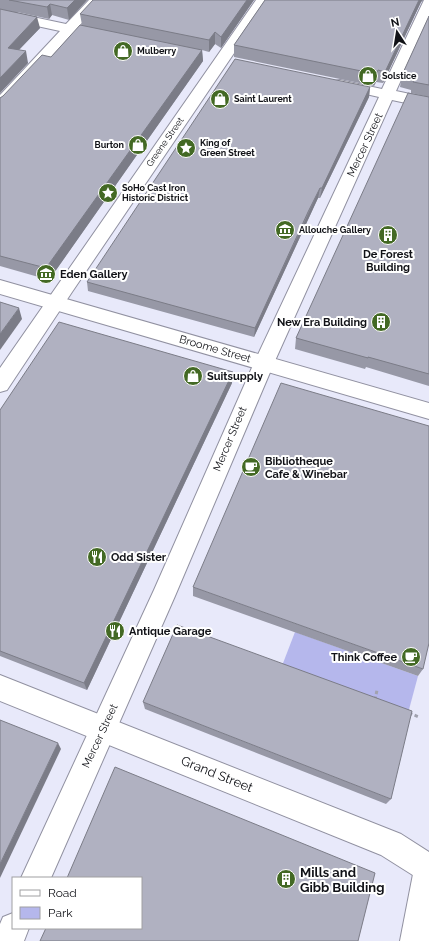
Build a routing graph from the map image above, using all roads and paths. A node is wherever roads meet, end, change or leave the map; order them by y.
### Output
1 (96, 0) edge
2 (263, 0) edge
3 (429, 3) edge
4 (0, 14) edge
5 (70, 28) junction
6 (117, 38) edge
7 (326, 81) edge
8 (388, 94) junction
9 (429, 103) edge
10 (0, 104) edge
11 (0, 287) edge
12 (54, 303) junction
13 (264, 363) junction
14 (0, 384) edge
15 (429, 411) edge
16 (0, 688) edge
17 (377, 690) dead end
18 (381, 704) edge
19 (402, 711) edge
20 (420, 717) dead end
21 (103, 729) junction
22 (429, 869) edge
23 (36, 877) edge
24 (14, 929) edge
25 (8, 941) edge
26 (415, 941) edge

1 - 5 street
2 - 12 street, Greene Street
3 - 8 street, Mercer Street
4 - 5 street
5 - 6 street
5 - 10 street
7 - 8 street
8 - 9 street
8 - 13 street, Mercer Street
11 - 12 street, Broome Street
12 - 13 street, Broome Street
12 - 14 street, Greene Street
13 - 15 street, Broome Street
13 - 21 street, Mercer Street
16 - 21 street, Grand Street
17 - 18 path
19 - 20 path
21 - 22 street, Grand Street
21 - 23 street, Mercer Street
22 - 26 street
24 - 25 street

